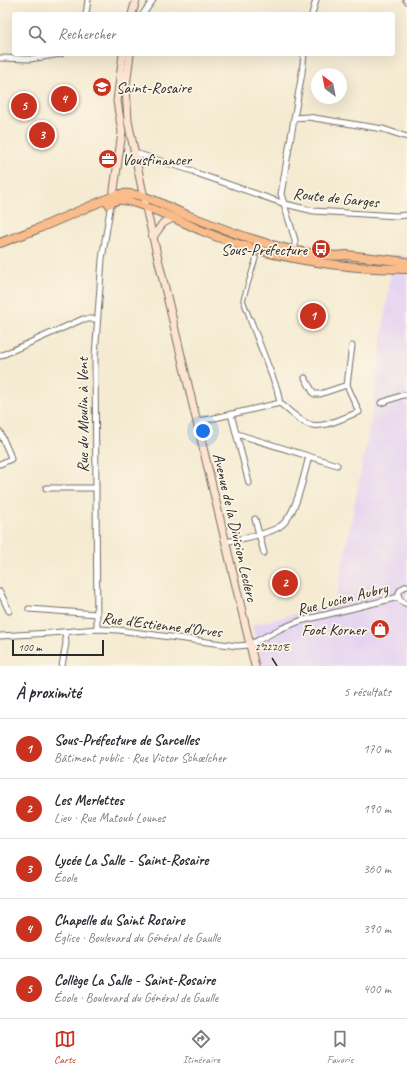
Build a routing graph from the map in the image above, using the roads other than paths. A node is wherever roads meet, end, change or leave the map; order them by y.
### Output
1 (88, 0) edge
2 (136, 0) edge
3 (153, 0) edge
4 (316, 0) edge
5 (86, 12) edge
6 (133, 12) edge
7 (145, 12) edge
8 (313, 12) edge
9 (49, 56) edge
10 (123, 56) edge
11 (130, 56) edge
12 (304, 56) edge
13 (0, 58) edge
14 (294, 118) junction
15 (407, 137) edge
16 (135, 153) junction
17 (144, 197) junction
18 (112, 200) junction
19 (285, 204) junction
20 (146, 208) junction
21 (407, 215) edge
22 (173, 218) junction
23 (153, 237) junction
24 (0, 243) edge
25 (0, 247) edge
26 (295, 252) junction
27 (256, 258) dead end
28 (407, 262) edge
29 (407, 269) edge
30 (97, 319) junction
31 (250, 319) joint
32 (352, 346) dead end
33 (0, 356) edge
34 (305, 378) dead end
35 (347, 386) junction
36 (407, 395) edge
37 (280, 403) junction
38 (381, 404) dead end
39 (231, 414) junction
40 (197, 422) junction
41 (0, 432) edge
42 (237, 434) junction
43 (308, 457) junction
44 (0, 464) edge
45 (337, 465) dead end
46 (249, 483) dead end
47 (46, 488) dead end
48 (96, 488) junction
49 (255, 519) dead end
50 (259, 534) junction
51 (225, 542) junction
52 (264, 553) dead end
53 (407, 586) edge
54 (0, 592) edge
55 (399, 597) junction
56 (407, 604) edge
57 (29, 609) dead end
58 (9, 611) dead end
59 (97, 614) junction
60 (97, 629) junction
61 (65, 632) junction
62 (0, 636) edge
63 (249, 645) junction
64 (62, 666) edge
65 (255, 666) edge

1 - 5 street
2 - 6 main road
3 - 7 street
4 - 8 street
9 - 13 street
10 - 18 main road
11 - 16 main road, Avenue de la Division Leclerc
12 - 14 street
14 - 15 street
14 - 19 street
16 - 17 main road, Avenue de la Division Leclerc
16 - 19 street, Route de Garges
17 - 18 main road
17 - 20 main road, Avenue de la Division Leclerc
17 - 26 main road
18 - 20 main road
18 - 24 main road
18 - 25 main road
18 - 30 street, Rue du Moulin à Vent
19 - 21 street, Route de Garges
19 - 26 street
20 - 22 main road
20 - 23 main road, Avenue de la Division Leclerc
22 - 23 main road
22 - 29 main road
23 - 40 main road, Avenue de la Division Leclerc
26 - 28 main road
27 - 31 street
30 - 33 street
30 - 48 street, Rue du Moulin à Vent
31 - 37 street
32 - 35 street
34 - 35 street
35 - 37 street
36 - 38 street
37 - 39 street
39 - 40 street
39 - 42 street
40 - 51 main road, Avenue de la Division Leclerc
41 - 44 street
42 - 43 street
42 - 46 street
43 - 45 street
43 - 50 street
47 - 48 street
48 - 59 street, Rue du Moulin à Vent
49 - 50 street
50 - 51 street
50 - 52 street
51 - 63 main road, Avenue de la Division Leclerc
53 - 55 street, Rue Lucien Aubry
54 - 58 street
55 - 56 street, Rue Lucien Aubry
55 - 63 street, Rue Lucien Aubry
57 - 59 street
59 - 60 street, Rue du Moulin à Vent
60 - 61 street, Rue d'Estienne d'Orves
60 - 63 street, Rue d'Estienne d'Orves
61 - 62 street, Rue d'Estienne d'Orves
61 - 64 street
63 - 65 main road, Avenue de la Division Leclerc

